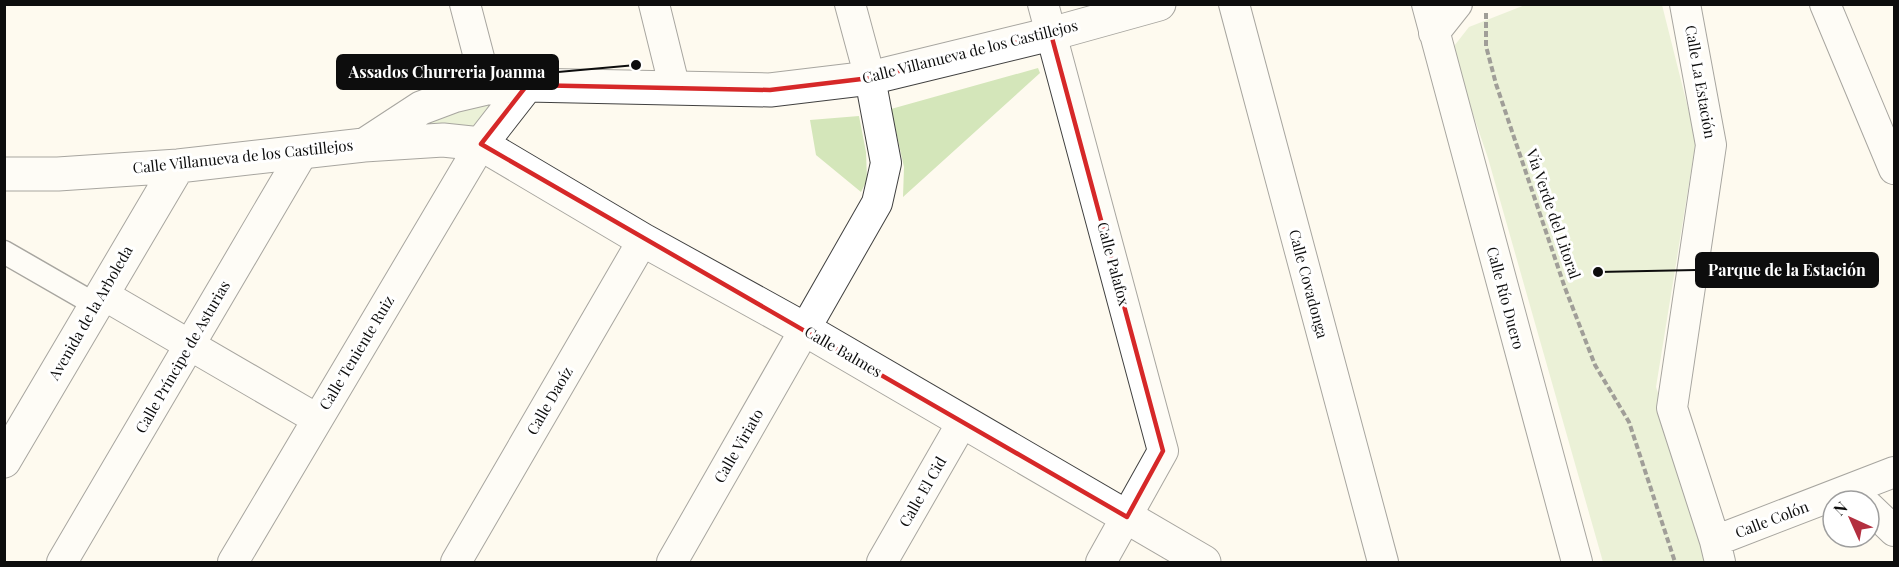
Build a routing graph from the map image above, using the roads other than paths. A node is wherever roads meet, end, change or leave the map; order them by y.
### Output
1 (465, 4) edge
2 (654, 4) edge
3 (850, 4) edge
4 (1159, 4) edge
5 (1234, 4) edge
6 (1427, 4) edge
7 (1457, 4) edge
8 (1685, 4) edge
9 (1825, 4) edge
10 (1047, 19) edge
11 (1434, 33) junction
12 (870, 78) junction
13 (527, 85) junction
14 (487, 88) junction
15 (675, 89) junction
16 (481, 144) junction
17 (364, 145) junction
18 (303, 152) junction
19 (178, 166) junction
20 (1894, 169) edge
21 (4, 174) edge
22 (643, 240) junction
23 (4, 252) edge
24 (99, 299) junction
25 (807, 330) junction
26 (190, 345) junction
27 (317, 419) junction
28 (963, 421) junction
29 (4, 461) edge
30 (1894, 472) edge
31 (1873, 489) edge
32 (1821, 514) edge
33 (1127, 517) junction
34 (1881, 519) edge
35 (1894, 531) edge
36 (1718, 552) edge
37 (62, 562) edge
38 (233, 562) edge
39 (456, 562) edge
40 (672, 562) edge
41 (882, 562) edge
42 (1101, 562) edge
43 (1204, 562) edge
44 (1383, 562) edge
45 (1577, 562) edge

1 - 14 street
2 - 15 street
3 - 12 street, Calle Viriato
4 - 10 street, Calle Villanueva de los Castillejos
5 - 44 street, Calle Covadonga
6 - 11 street, Calle Río Duero
7 - 11 street
8 - 36 street, Calle La Estación
9 - 20 street
10 - 12 street, Calle Villanueva de los Castillejos
10 - 33 street, Calle Palafox
11 - 45 street, Calle Río Duero
12 - 15 street, Calle Villanueva de los Castillejos
12 - 25 street, Calle Viriato
13 - 14 street, Calle Villanueva de los Castillejos
13 - 15 street, Calle Villanueva de los Castillejos
13 - 16 street
14 - 17 street, Calle Villanueva de los Castillejos
16 - 17 street, Calle Villanueva de los Castillejos
16 - 22 street, Calle Balmes
16 - 27 street, Calle Teniente Ruiz
17 - 18 street, Calle Villanueva de los Castillejos
18 - 19 street, Calle Villanueva de los Castillejos
18 - 26 street, Calle Príncipe de Asturias
19 - 21 street, Calle Villanueva de los Castillejos
19 - 24 street, Avenida de la Arboleda
22 - 25 street, Calle Balmes
22 - 39 street, Calle Daoíz
23 - 24 street
24 - 26 street
24 - 29 street, Avenida de la Arboleda
25 - 28 street, Calle Balmes
25 - 40 street, Calle Viriato
26 - 27 street
26 - 37 street, Calle Príncipe de Asturias
27 - 38 street, Calle Teniente Ruiz
28 - 33 street, Calle Balmes
28 - 41 street, Calle El Cid
30 - 31 street, Calle Colón
32 - 36 street, Calle Colón
33 - 42 street, Calle Palafox
33 - 43 street, Calle Balmes
34 - 35 street

